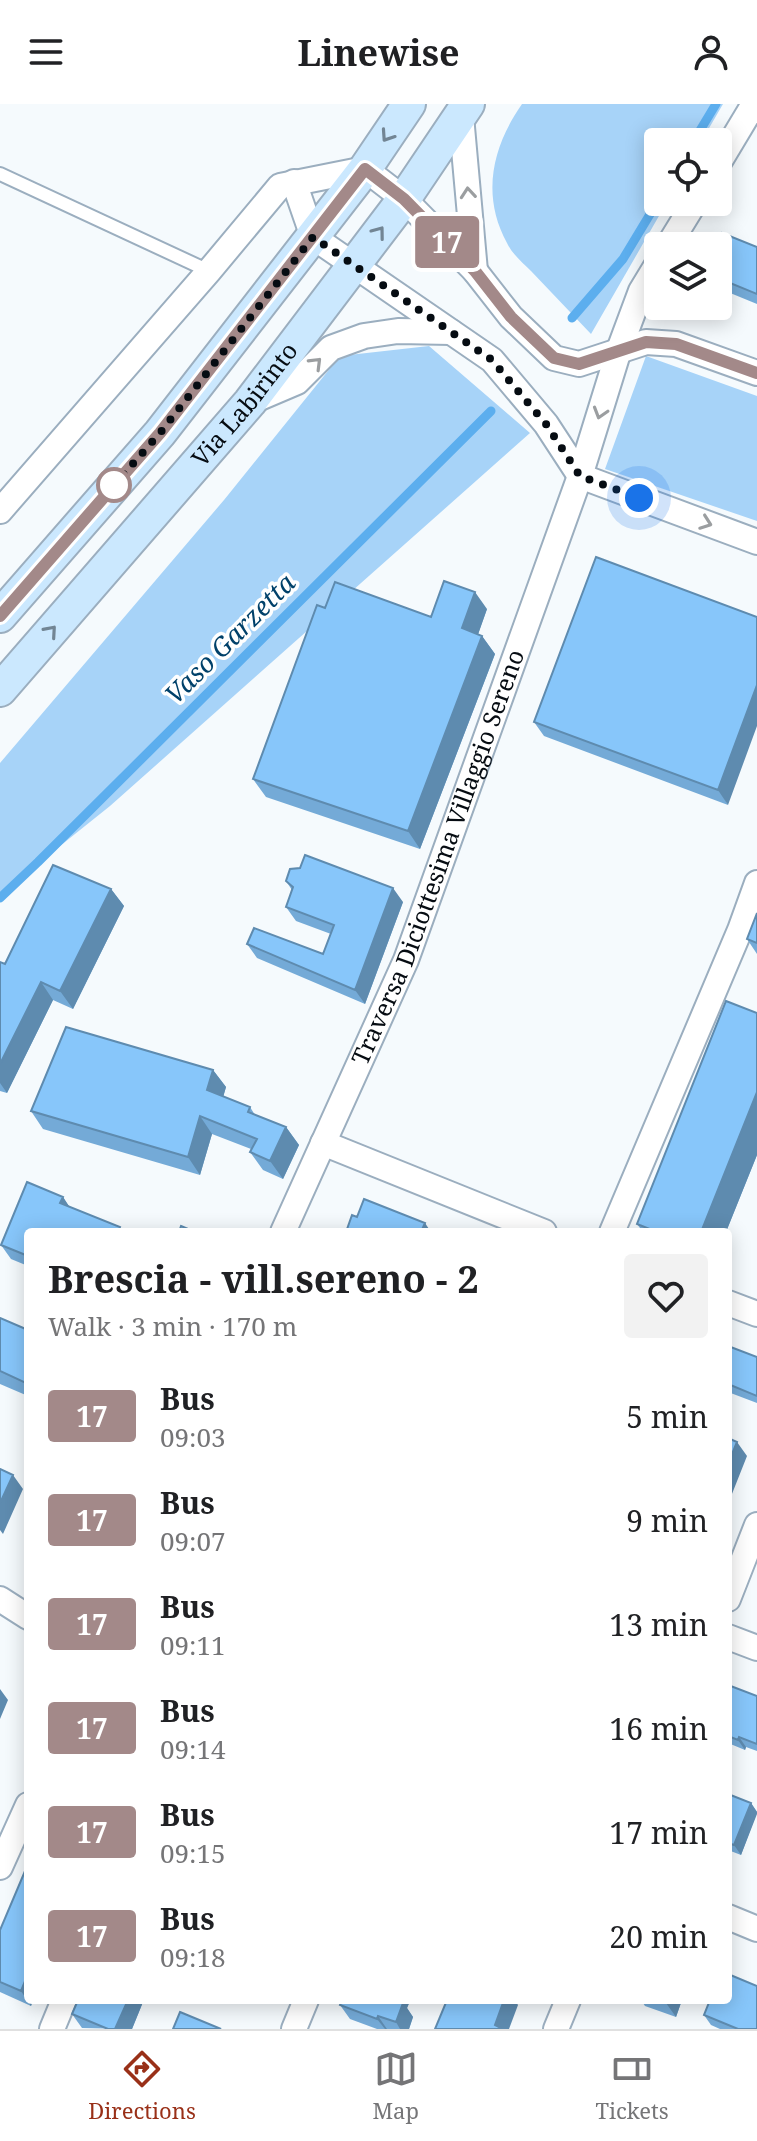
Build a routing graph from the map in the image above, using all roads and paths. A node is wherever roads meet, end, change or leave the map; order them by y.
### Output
1 (409, 104) edge
2 (754, 104) edge
3 (465, 110) edge
4 (732, 141) edge
5 (365, 169) junction
6 (0, 174) edge
7 (294, 182) junction
8 (404, 199) junction
9 (313, 237) junction
10 (354, 265) junction
11 (209, 271) junction
12 (475, 271) junction
13 (644, 286) edge
14 (451, 332) junction
15 (619, 350) junction
16 (757, 373) edge
17 (250, 402) junction
18 (580, 476) junction
19 (0, 511) edge
20 (757, 542) edge
21 (0, 616) edge
22 (0, 690) edge
23 (757, 883) edge
24 (323, 1143) junction
25 (285, 1228) edge
26 (534, 1228) edge
27 (614, 1228) edge
28 (732, 1305) edge
29 (757, 1314) edge
30 (757, 1525) edge
31 (732, 1589) edge
32 (0, 1599) edge
33 (24, 1614) edge
34 (732, 1639) edge
35 (757, 1648) edge
36 (24, 1814) edge
37 (0, 1867) edge
38 (732, 1919) edge
39 (757, 1929) edge
40 (62, 2004) edge
41 (304, 2004) edge
42 (566, 2004) edge
43 (52, 2029) edge
44 (294, 2029) edge
45 (556, 2029) edge

1 -> 5 street, Via Labirinto
2 - 4 street
3 - 8 street, Via Labirinto
12 -> 3 street
5 - 7 street
5 - 8 street
5 - 9 street, Via Labirinto
6 - 11 lane
7 - 9 street
7 - 11 street
10 -> 8 street, Via Labirinto
8 - 12 street
9 - 10 street
9 - 21 street, Via Labirinto
10 - 14 street
10 - 17 street, Via Labirinto
11 - 19 street
12 - 15 street
13 - 15 street
17 -> 14 street
14 - 18 street
15 - 16 street
15 -> 18 street, Traversa Diciottesima Villaggio Sereno
22 -> 17 street, Via Labirinto
18 -> 20 street
18 - 24 street, Traversa Diciottesima Villaggio Sereno
23 - 27 street
24 - 25 street, Traversa Diciottesima Villaggio Sereno
24 - 26 street
28 - 29 street
30 - 31 street
32 - 33 street
34 - 35 street
36 - 37 street
38 - 39 street
40 - 43 street
41 - 44 street
42 - 45 street

